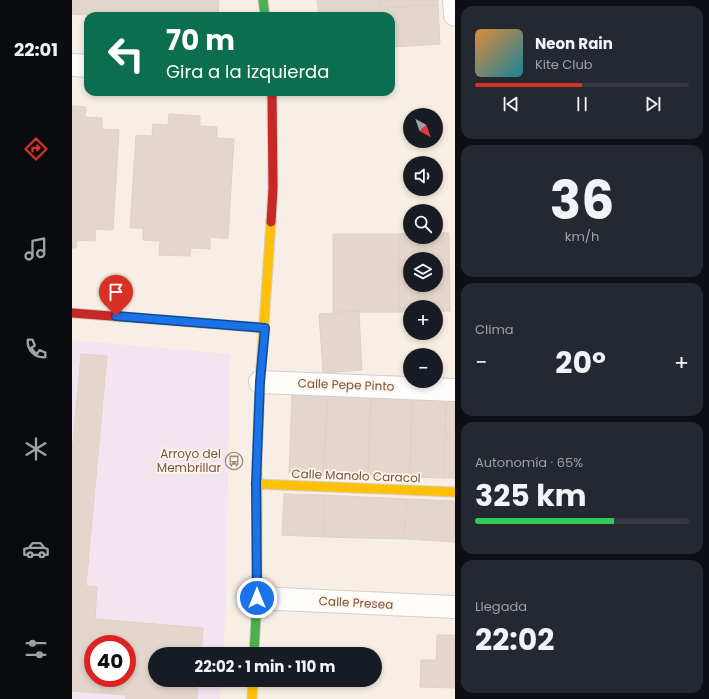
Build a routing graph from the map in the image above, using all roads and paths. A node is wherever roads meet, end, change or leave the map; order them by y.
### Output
1 (263, 0) edge
2 (454, 0) edge
3 (264, 12) edge
4 (455, 15) edge
5 (72, 66) edge
6 (84, 66) edge
7 (272, 96) edge
8 (72, 313) edge
9 (265, 328) junction
10 (260, 382) junction
11 (455, 390) edge
12 (256, 484) junction
13 (455, 492) edge
14 (257, 598) junction
15 (455, 607) edge
16 (254, 647) edge
17 (253, 687) edge
18 (252, 699) edge

1 - 3 street
2 - 4 street
5 - 6 street
7 - 9 street
8 - 9 street
9 - 10 street
10 - 11 street, Calle Pepe Pinto
10 - 12 street
12 - 13 street, Calle Manolo Caracol
12 - 14 street
14 - 15 street, Calle Presea
14 - 16 street
17 - 18 street

